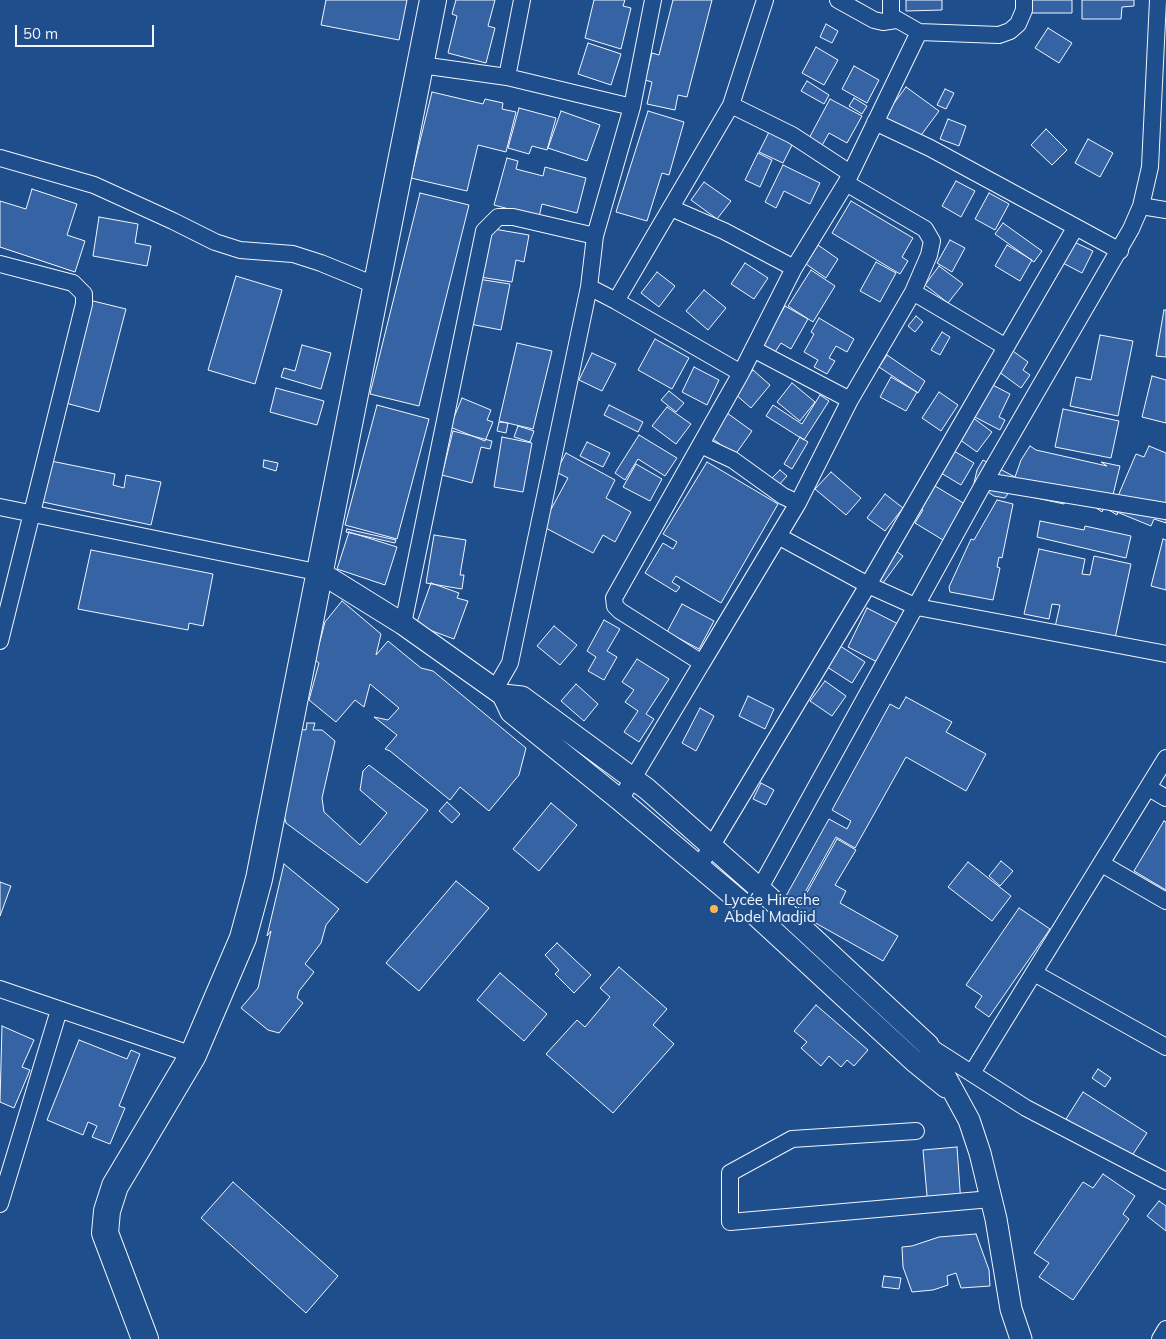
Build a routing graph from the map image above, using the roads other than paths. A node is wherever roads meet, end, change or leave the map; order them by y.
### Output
1 (433, 0) edge
2 (522, 0) edge
3 (653, 0) edge
4 (765, 0) edge
5 (838, 0) edge
6 (891, 0) edge
7 (1024, 0) edge
8 (1158, 0) edge
9 (896, 20) junction
10 (919, 32) junction
11 (1161, 48) edge
12 (421, 65) junction
13 (508, 77) junction
14 (731, 105) junction
15 (632, 107) junction
16 (876, 122) junction
17 (0, 158) edge
18 (848, 178) junction
19 (1141, 206) junction
20 (671, 208) junction
21 (1166, 210) edge
22 (1074, 228) junction
23 (595, 236) junction
24 (1120, 251) junction
25 (0, 264) edge
26 (794, 268) junction
27 (377, 286) junction
28 (589, 287) junction
29 (913, 292) junction
30 (616, 301) junction
31 (1006, 347) junction
32 (753, 350) junction
33 (741, 374) junction
34 (850, 400) junction
35 (701, 445) junction
36 (985, 481) junction
37 (798, 503) junction
38 (0, 507) edge
39 (1166, 511) edge
40 (30, 513) junction
41 (778, 536) junction
42 (321, 573) junction
43 (868, 585) junction
44 (917, 607) junction
45 (403, 624) junction
46 (0, 641) edge
47 (1166, 654) edge
48 (702, 663) junction
49 (499, 692) junction
50 (1166, 758) edge
51 (633, 779) junction
52 (1149, 788) junction
53 (1166, 798) edge
54 (620, 800) junction
55 (713, 846) junction
56 (1102, 864) junction
57 (699, 867) junction
58 (760, 889) junction
59 (1166, 901) edge
60 (747, 907) junction
61 (1034, 973) junction
62 (0, 988) edge
63 (59, 1010) junction
64 (928, 1046) junction
65 (1166, 1047) edge
66 (193, 1055) junction
67 (972, 1073) junction
68 (954, 1094) junction
69 (916, 1131) dead end
70 (1166, 1181) edge
71 (991, 1199) junction
72 (0, 1204) edge
73 (1011, 1309) junction
74 (1166, 1329) edge
75 (144, 1339) edge
76 (1010, 1339) edge
77 (1021, 1339) edge
78 (1160, 1339) edge

1 - 12 main road
2 - 13 street
3 - 15 street
4 - 14 street
5 - 9 street
6 - 9 street
7 - 10 street
8 - 11 street
9 - 10 street
10 - 16 street
11 - 19 street
12 - 13 street
12 - 27 main road
13 - 15 street
14 - 18 street
14 - 20 street
15 - 23 street
16 - 18 street
16 - 22 street
17 - 27 street
18 - 26 street
18 - 29 street
19 - 21 street
19 - 24 street
20 - 26 street
20 - 30 street
22 - 24 street
22 - 31 street
23 - 28 street
23 - 45 street
24 - 36 street
25 - 40 street
26 - 32 street
27 - 42 main road
28 - 30 street
28 - 49 street
29 - 31 street
29 - 34 street
30 - 33 street
31 - 43 street
32 - 33 street
32 - 34 street
33 - 35 street
34 - 37 street
35 - 37 street
35 - 48 street
36 - 39 street
36 - 44 street
37 - 41 street
38 - 40 street
40 - 42 street
40 - 46 street
41 - 43 street
41 - 48 street
42 - 45 street
42 - 66 main road
43 - 44 street
43 - 55 street
44 - 47 street
44 - 58 street
45 - 49 street
48 - 51 street
49 - 51 street
49 - 54 street
50 - 52 street
51 - 54 street
51 - 55 street
52 - 53 street
52 - 56 street
54 - 57 street
55 - 57 street
55 - 58 street
56 - 59 street
56 - 61 street
57 - 60 street
58 - 60 street
58 - 64 street
60 - 68 street
61 - 65 street
61 - 67 street
62 - 63 street
63 - 66 street
63 - 72 street
64 - 67 street
64 - 68 street
66 - 75 main road
67 - 70 street
68 - 71 street
69 - 71 street
71 - 73 street
73 - 76 street
73 - 77 street
74 - 78 street

